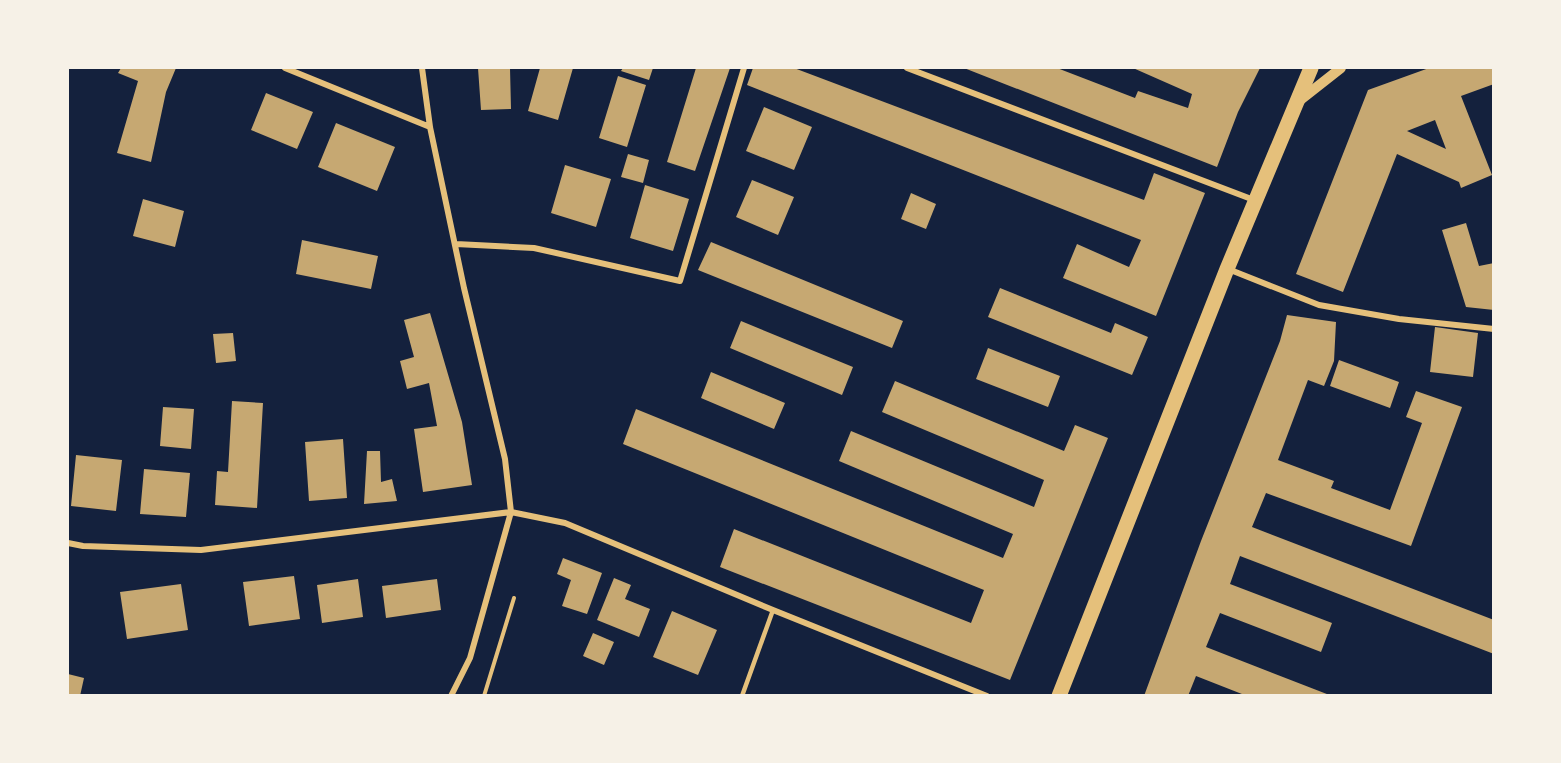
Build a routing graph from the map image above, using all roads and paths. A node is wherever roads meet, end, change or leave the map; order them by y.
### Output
1 (285, 68) edge
2 (422, 68) edge
3 (744, 68) edge
4 (907, 68) edge
5 (1311, 68) edge
6 (1341, 68) edge
7 (1293, 107) junction
8 (430, 127) junction
9 (1257, 201) junction
10 (456, 244) junction
11 (1227, 269) junction
12 (1494, 328) edge
13 (511, 512) junction
14 (68, 543) edge
15 (514, 598) dead end
16 (773, 610) junction
17 (451, 696) edge
18 (484, 696) edge
19 (742, 696) edge
20 (987, 696) edge
21 (1059, 696) edge

1 - 8 street
2 - 8 street
3 - 10 street
4 - 9 street
5 - 7 main road
6 - 7 street
7 - 9 main road
8 - 10 street
9 - 11 main road
10 - 13 street
11 - 12 street
11 - 21 main road
13 - 14 street
13 - 16 street
13 - 17 street
15 - 18 path
16 - 19 lane
16 - 20 street

